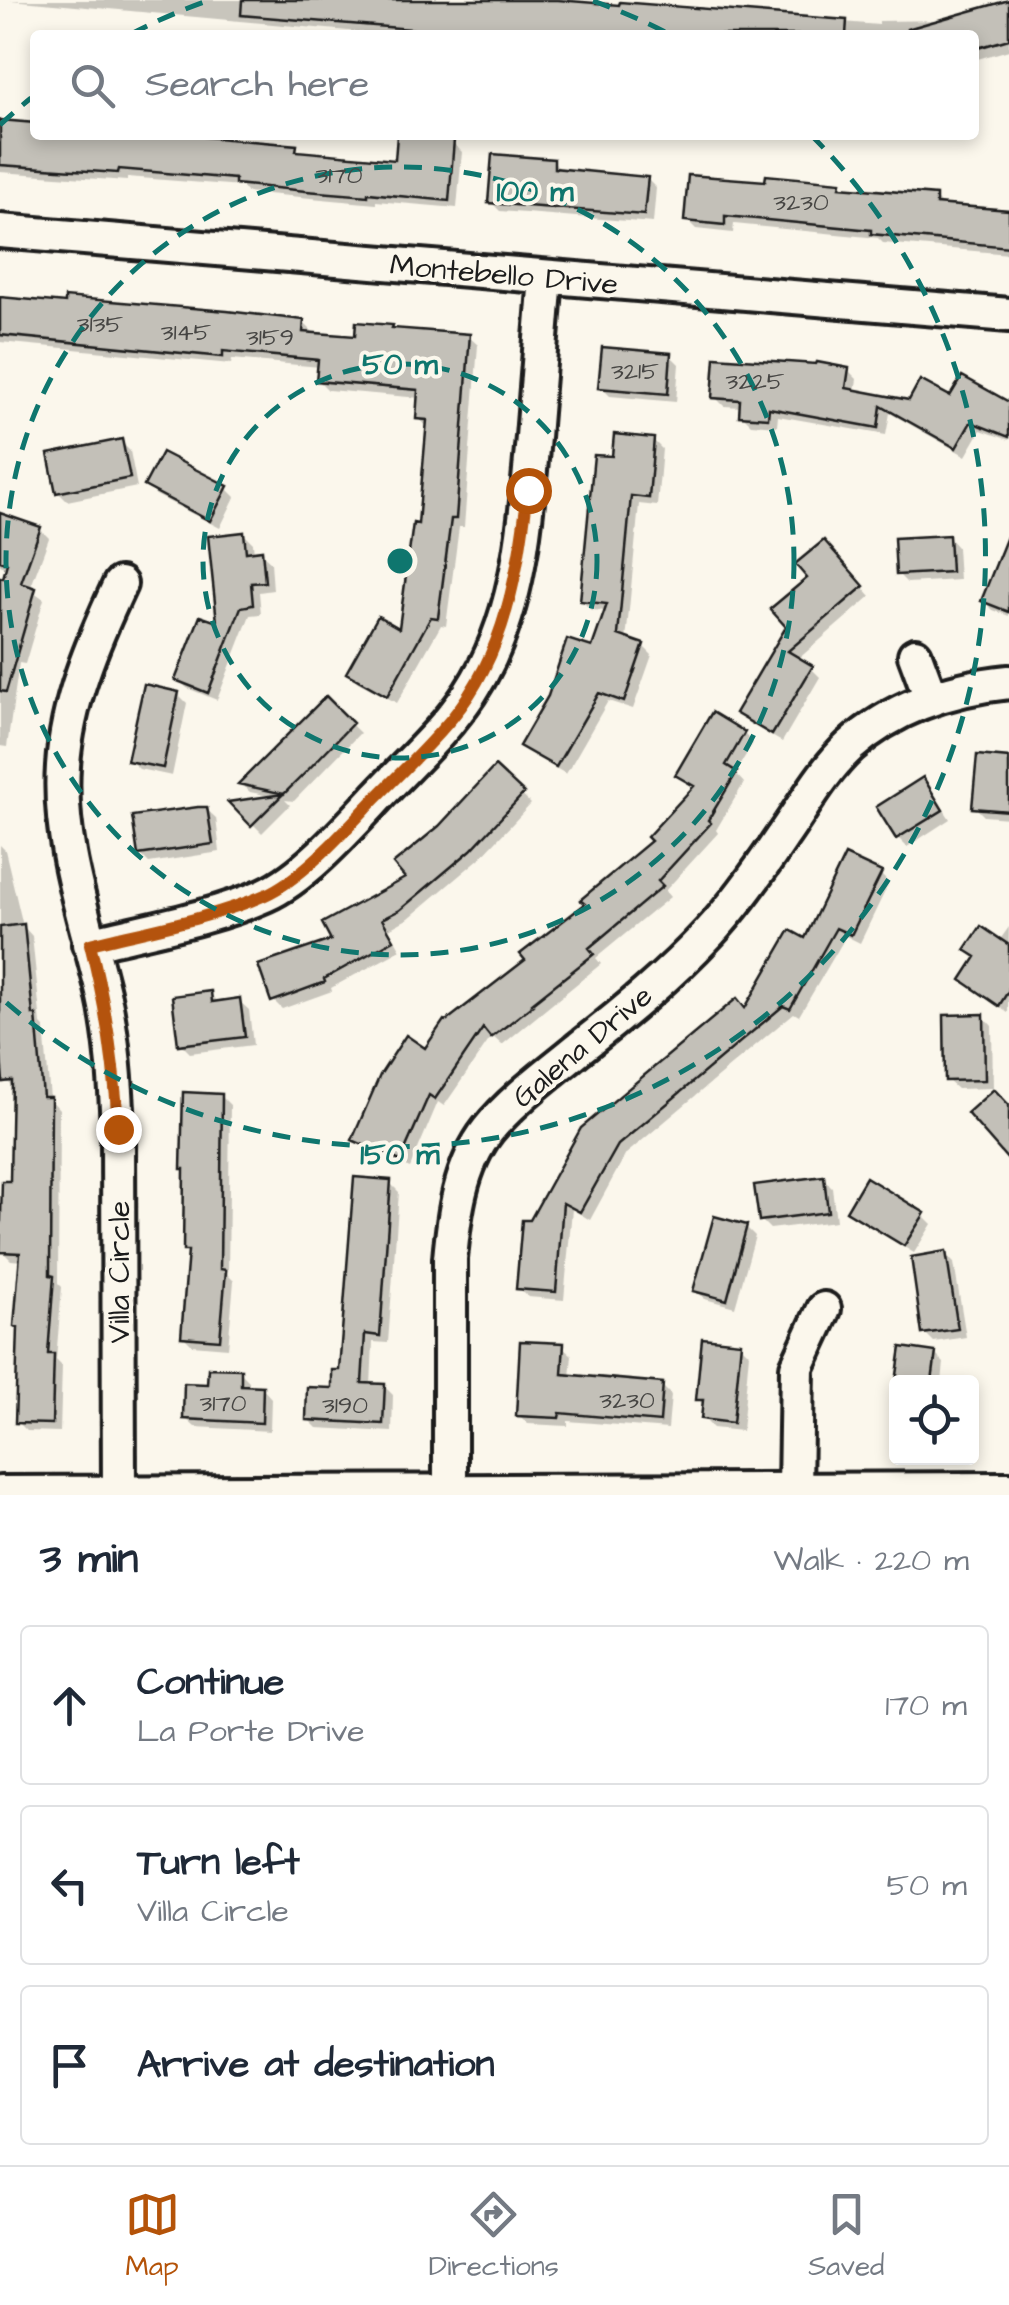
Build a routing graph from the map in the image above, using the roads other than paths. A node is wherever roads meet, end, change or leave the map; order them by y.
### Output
1 (0, 231) edge
2 (546, 277) junction
3 (1009, 315) edge
4 (120, 584) dead end
5 (915, 655) dead end
6 (1009, 682) edge
7 (932, 698) junction
8 (90, 944) junction
9 (824, 1309) dead end
10 (795, 1489) junction
11 (1009, 1489) edge
12 (0, 1492) edge
13 (450, 1492) edge
14 (119, 1494) edge

1 - 2 street, Montebello Drive
2 - 3 street, Montebello Drive
2 - 8 street
4 - 8 street, Villa Circle
5 - 7 street
6 - 7 street, Galena Drive
7 - 13 street, Galena Drive
8 - 14 street, Villa Circle
9 - 10 street
10 - 11 street
10 - 13 street
12 - 14 street
13 - 14 street

